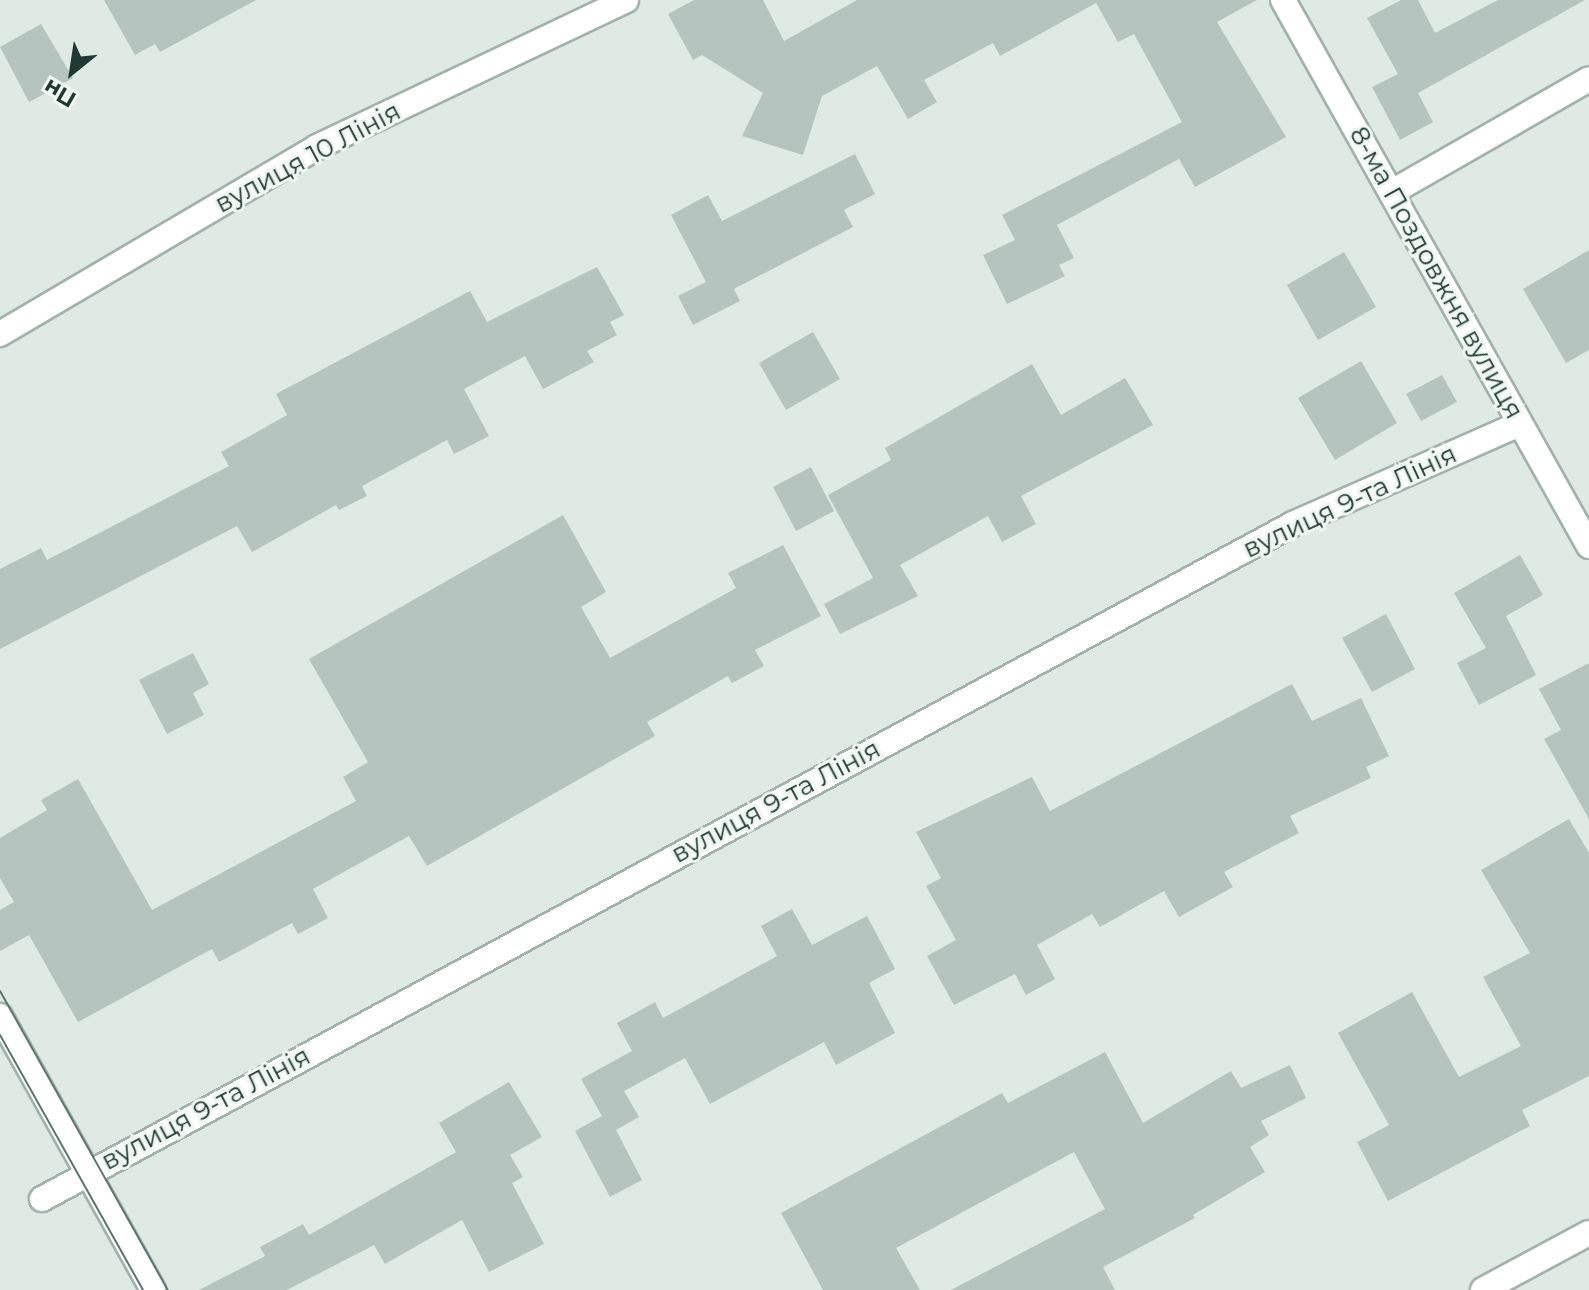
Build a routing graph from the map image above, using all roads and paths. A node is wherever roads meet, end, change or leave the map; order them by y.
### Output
1 (626, 0) edge
2 (1283, 0) edge
3 (1589, 79) edge
4 (1392, 192) junction
5 (0, 334) edge
6 (1520, 424) junction
7 (1589, 546) edge
8 (0, 1016) edge
9 (86, 1174) junction
10 (42, 1199) dead end
11 (1589, 1233) edge
12 (153, 1290) edge
13 (1483, 1290) edge

1 - 5 street, вулиця 10 Лінія
2 - 4 street, 8-ма Поздовжня вулиця
3 - 4 street
4 - 6 street, 8-ма Поздовжня вулиця
6 - 7 street, 8-ма Поздовжня вулиця
6 - 9 street, вулиця 9-та Лінія
8 - 9 street
9 - 10 street, вулиця 9-та Лінія
9 - 12 street
11 - 13 street

